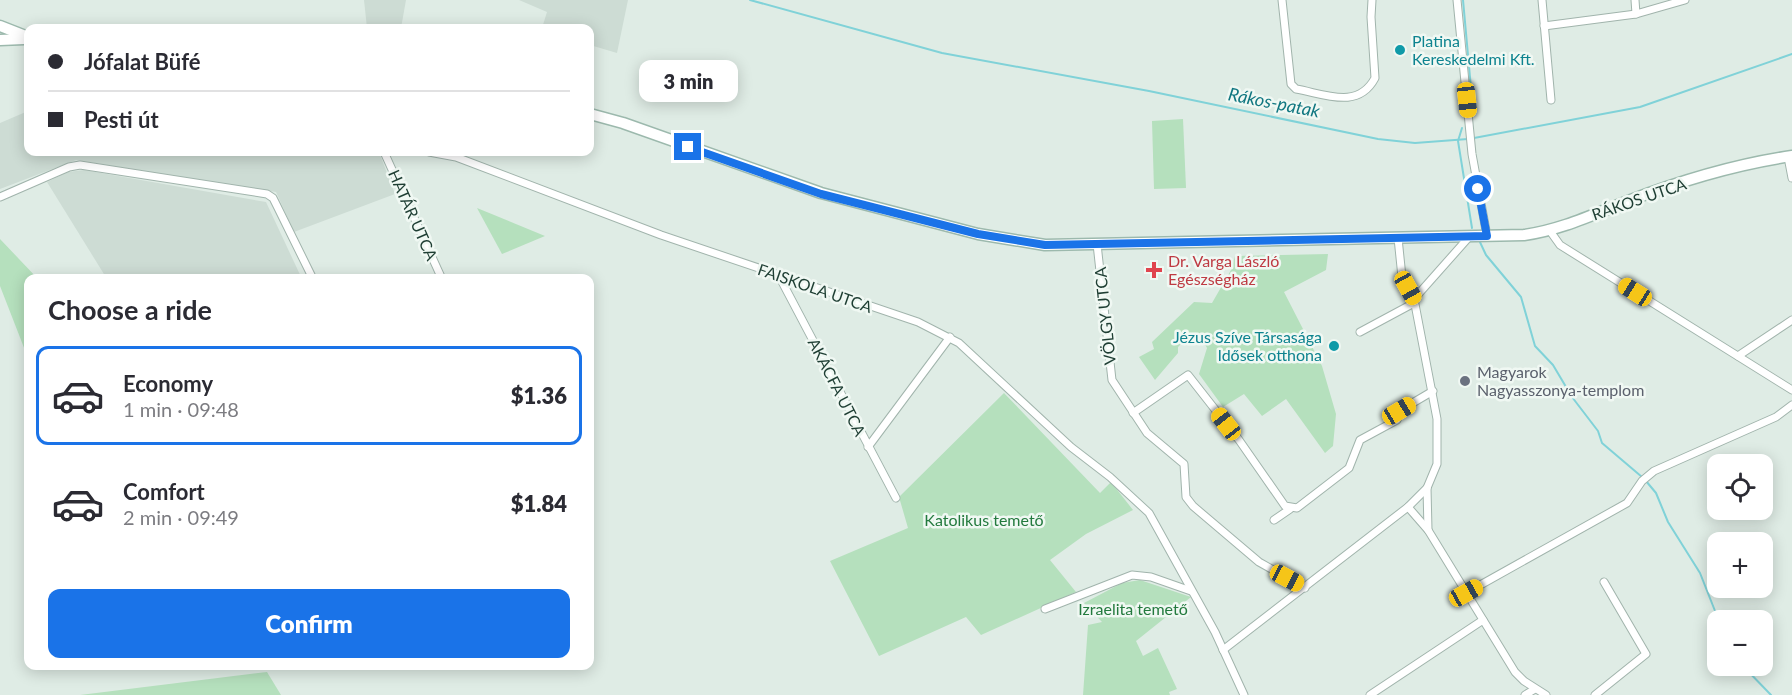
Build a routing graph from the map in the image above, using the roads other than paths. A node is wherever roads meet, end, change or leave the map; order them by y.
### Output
1 (1282, 0) edge
2 (1380, 0) edge
3 (1457, 0) edge
4 (1542, 0) edge
5 (1635, 0) edge
6 (1685, 0) edge
7 (1372, 1) edge
8 (1636, 14) junction
9 (1544, 26) junction
10 (0, 27) edge
11 (0, 34) edge
12 (24, 36) edge
13 (24, 38) edge
14 (0, 40) edge
15 (1551, 100) dead end
16 (594, 115) edge
17 (386, 156) edge
18 (445, 156) edge
19 (1790, 157) edge
20 (1792, 178) edge
21 (0, 196) edge
22 (1550, 231) junction
23 (1487, 236) junction
24 (1437, 237) junction
25 (1469, 237) junction
26 (1398, 238) junction
27 (1097, 244) junction
28 (1453, 256) junction
29 (311, 274) edge
30 (439, 274) edge
31 (779, 276) junction
32 (1414, 301) junction
33 (1792, 320) edge
34 (1360, 332) dead end
35 (950, 337) junction
36 (1738, 356) junction
37 (1792, 390) edge
38 (1433, 391) junction
39 (1792, 405) edge
40 (1133, 413) junction
41 (868, 447) junction
42 (1427, 488) junction
43 (896, 498) dead end
44 (1408, 507) junction
45 (1290, 508) junction
46 (1274, 520) dead end
47 (1428, 530) junction
48 (1604, 582) dead end
49 (1305, 588) junction
50 (1191, 591) junction
51 (1466, 593) junction
52 (1045, 609) dead end
53 (1483, 620) junction
54 (1223, 650) junction
55 (1535, 689) junction
56 (1244, 695) edge
57 (1370, 695) edge
58 (1525, 695) edge
59 (1546, 695) edge
60 (1594, 695) edge

1 - 7 street
2 - 7 street
3 - 23 street
4 - 9 street
5 - 8 street
6 - 8 street
8 - 9 street
9 - 15 street
10 - 11 main road
10 - 12 main road
13 - 14 main road
16 - 27 main road, RÁKOS UTCA
17 - 30 street, HATÁR UTCA
18 - 31 street, FAISKOLA UTCA
19 - 20 street
19 - 22 main road, RÁKOS UTCA
21 - 29 street
22 - 23 main road, RÁKOS UTCA
22 - 36 street
23 - 25 main road, RÁKOS UTCA
24 - 25 main road, RÁKOS UTCA
24 - 26 main road, RÁKOS UTCA
24 - 28 street
25 - 28 street
26 - 27 main road, RÁKOS UTCA
26 - 32 street
27 - 40 street, VÖLGY UTCA
28 - 32 street
31 - 35 street, FAISKOLA UTCA
31 - 41 street, AKÁCFA UTCA
32 - 34 street
32 - 38 street
33 - 36 street
35 - 41 street
35 - 50 street, FAISKOLA UTCA
36 - 37 street
38 - 42 street
38 - 45 street
39 - 51 street
40 - 45 street
40 - 49 street, VÖLGY UTCA
41 - 43 street, AKÁCFA UTCA
42 - 44 street
42 - 47 street
44 - 47 street
44 - 49 street
45 - 46 street
47 - 51 street
48 - 60 street
49 - 54 street
50 - 52 street
50 - 54 street
51 - 53 street
53 - 55 street
53 - 57 street
54 - 56 street
55 - 58 street
55 - 59 street

